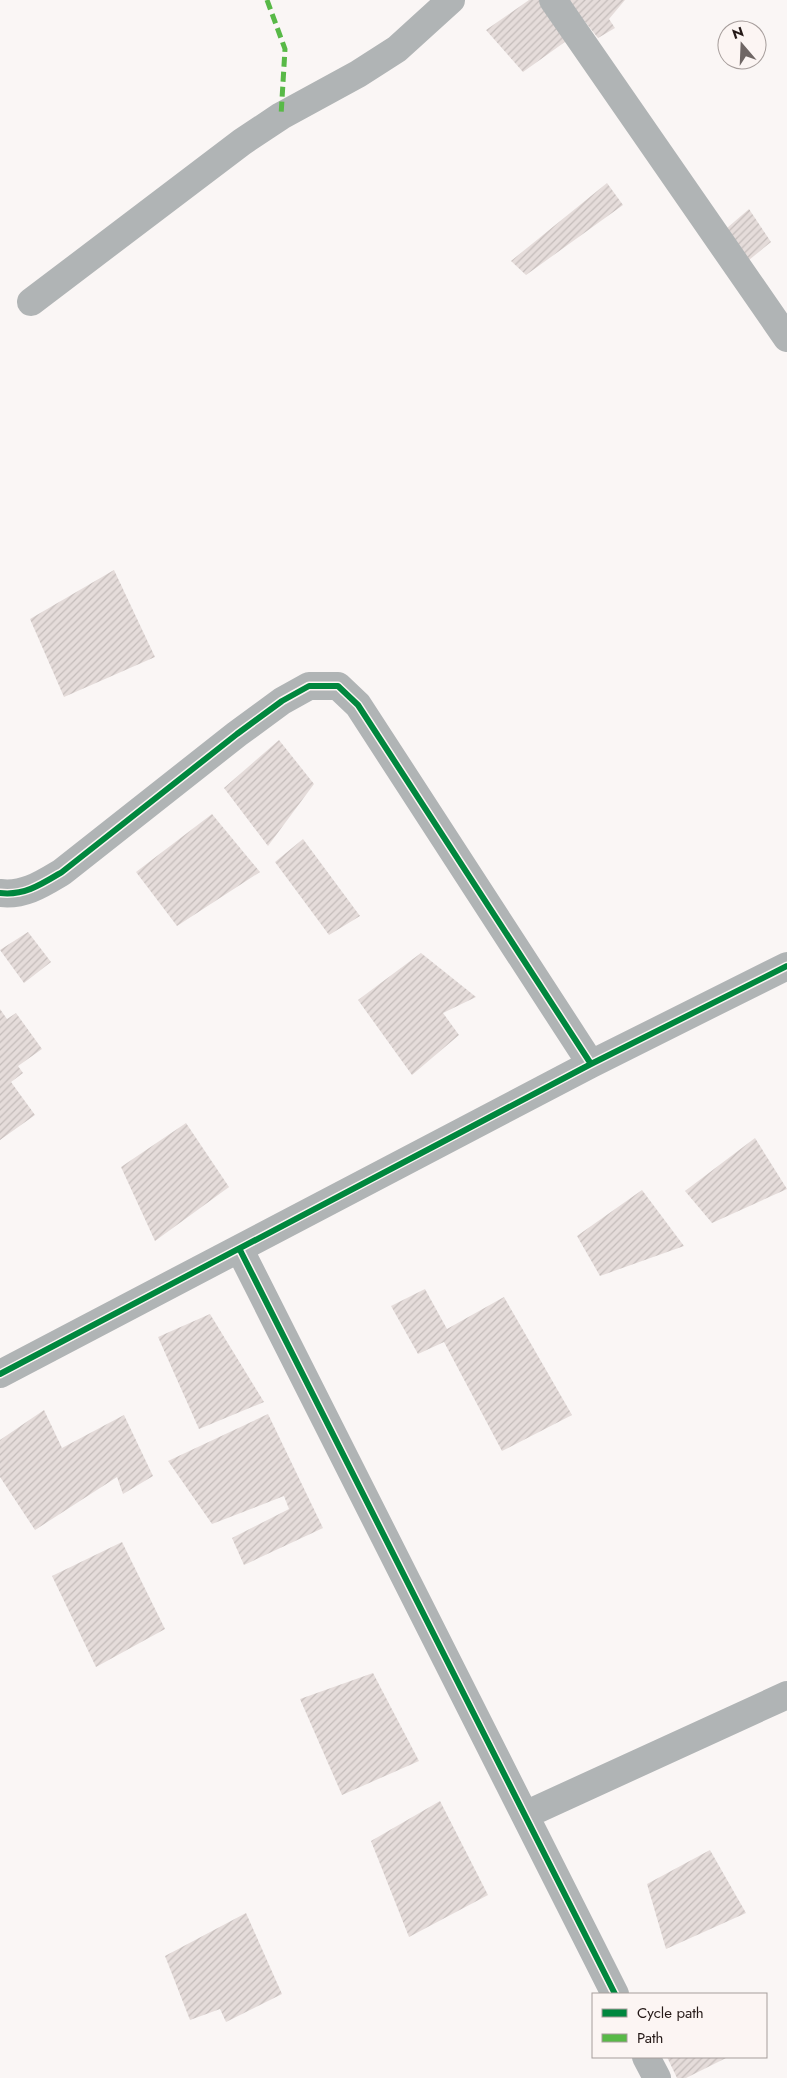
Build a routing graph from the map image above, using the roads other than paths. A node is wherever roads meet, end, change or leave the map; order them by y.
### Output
1 (451, 0) edge
2 (553, 0) edge
3 (31, 302) dead end
4 (787, 338) edge
5 (0, 893) edge
6 (787, 966) edge
7 (591, 1064) junction
8 (240, 1250) junction
9 (0, 1374) edge
10 (787, 1695) edge
11 (525, 1815) junction
12 (614, 1993) edge
13 (647, 2058) edge
14 (657, 2078) edge

1 - 3 street
2 - 4 street
5 - 7 street
6 - 7 street
7 - 8 street
8 - 9 street
8 - 11 street
10 - 11 street
11 - 12 street
13 - 14 street

